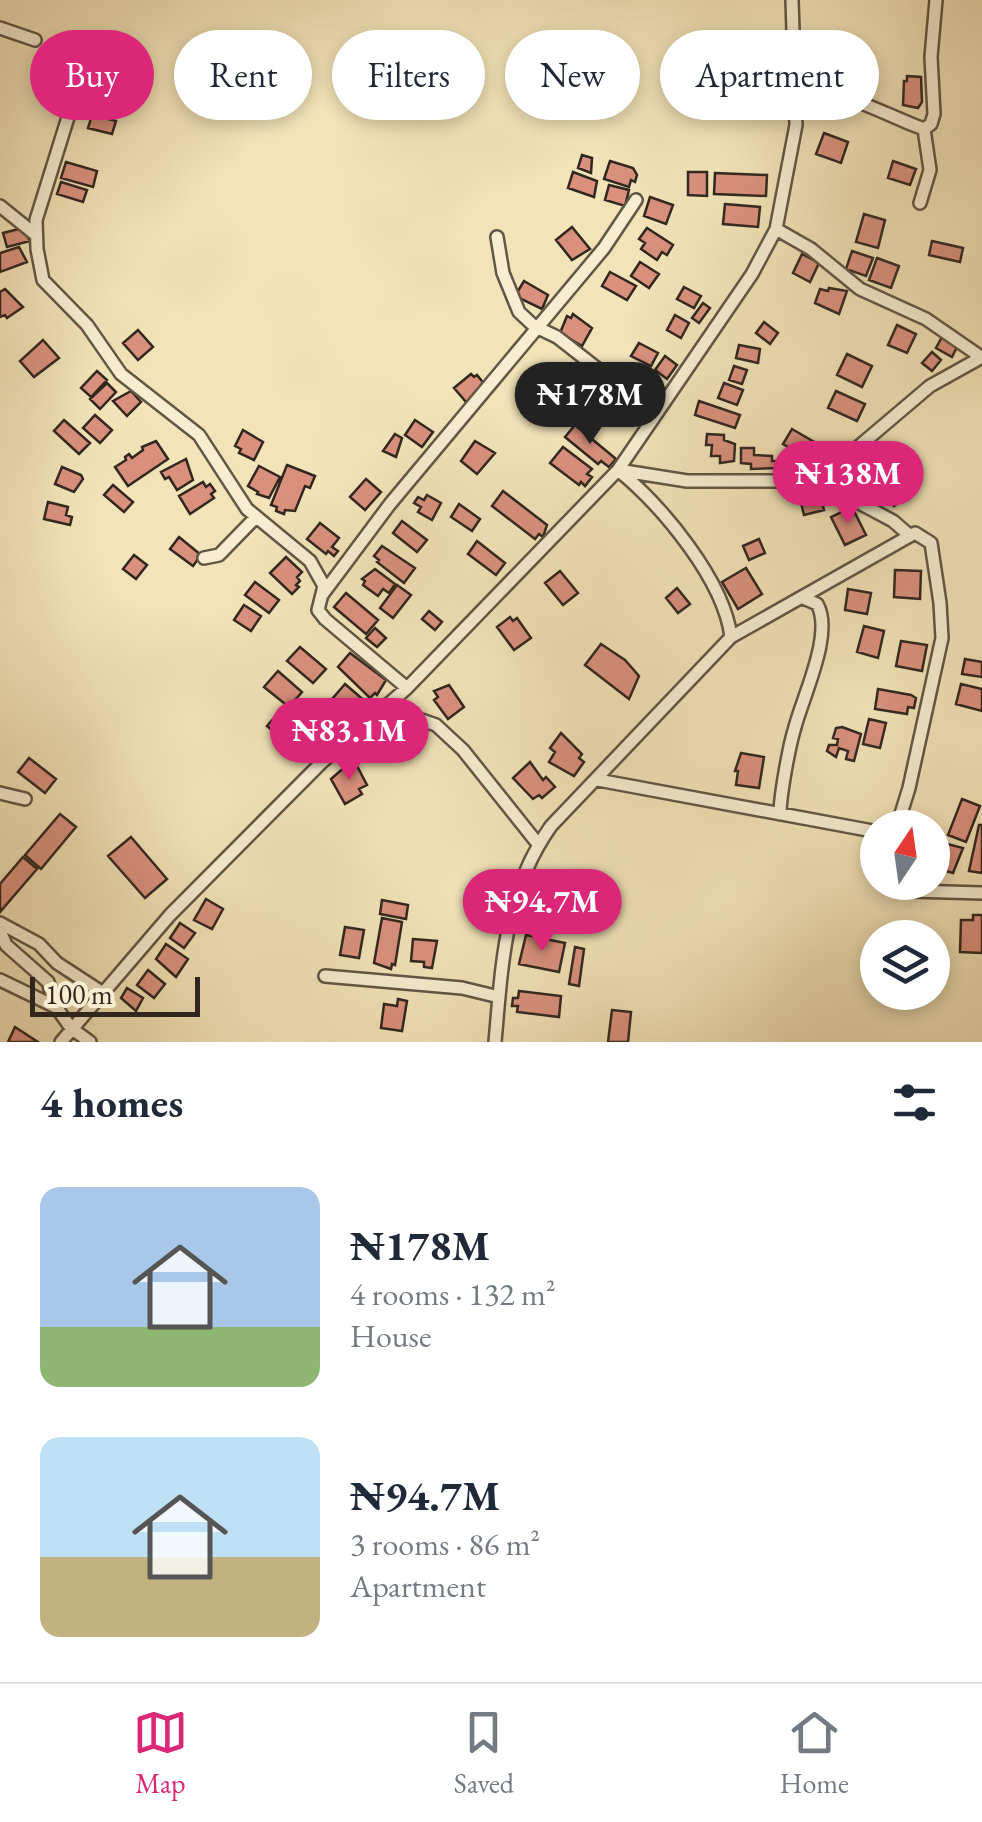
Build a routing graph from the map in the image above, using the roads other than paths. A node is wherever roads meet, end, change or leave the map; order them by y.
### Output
1 (792, 0) edge
2 (936, 0) edge
3 (0, 28) edge
4 (793, 30) edge
5 (30, 38) edge
6 (879, 111) edge
7 (68, 120) edge
8 (796, 120) edge
9 (924, 129) junction
10 (636, 200) dead end
11 (920, 203) dead end
12 (0, 206) edge
13 (776, 229) junction
14 (36, 235) junction
15 (497, 237) dead end
16 (539, 328) junction
17 (982, 357) edge
18 (612, 380) dead end
19 (618, 470) junction
20 (818, 481) junction
21 (255, 518) junction
22 (908, 534) junction
23 (204, 558) dead end
24 (322, 594) junction
25 (803, 598) junction
26 (731, 637) junction
27 (407, 688) junction
28 (386, 707) junction
29 (598, 780) junction
30 (0, 793) edge
31 (25, 799) dead end
32 (902, 810) edge
33 (780, 814) junction
34 (860, 829) edge
35 (538, 844) junction
36 (950, 892) edge
37 (982, 893) edge
38 (0, 927) edge
39 (325, 976) dead end
40 (0, 980) edge
41 (104, 993) junction
42 (499, 997) junction
43 (56, 1007) junction
44 (71, 1028) junction
45 (61, 1042) edge
46 (90, 1042) edge
47 (494, 1042) edge

1 - 4 street
2 - 9 street
3 - 5 street
6 - 9 street
7 - 14 street
8 - 13 street
9 - 11 street
10 - 16 street
12 - 14 street
13 - 17 street
13 - 19 street
14 - 21 street
15 - 16 street
16 - 18 street
16 - 24 street
17 - 20 street
19 - 20 street
19 - 26 street
19 - 27 street
20 - 22 street
21 - 23 street
21 - 24 street
22 - 25 street
22 - 32 street
24 - 27 street
25 - 26 street
25 - 33 street
26 - 29 street
27 - 28 street
28 - 35 street
28 - 41 street
29 - 33 street
29 - 35 street
30 - 31 street
33 - 34 street
35 - 42 street
36 - 37 street
38 - 41 street
38 - 43 street
39 - 42 street
40 - 43 street
41 - 44 street
42 - 47 street
43 - 44 street
44 - 45 street
44 - 46 street

